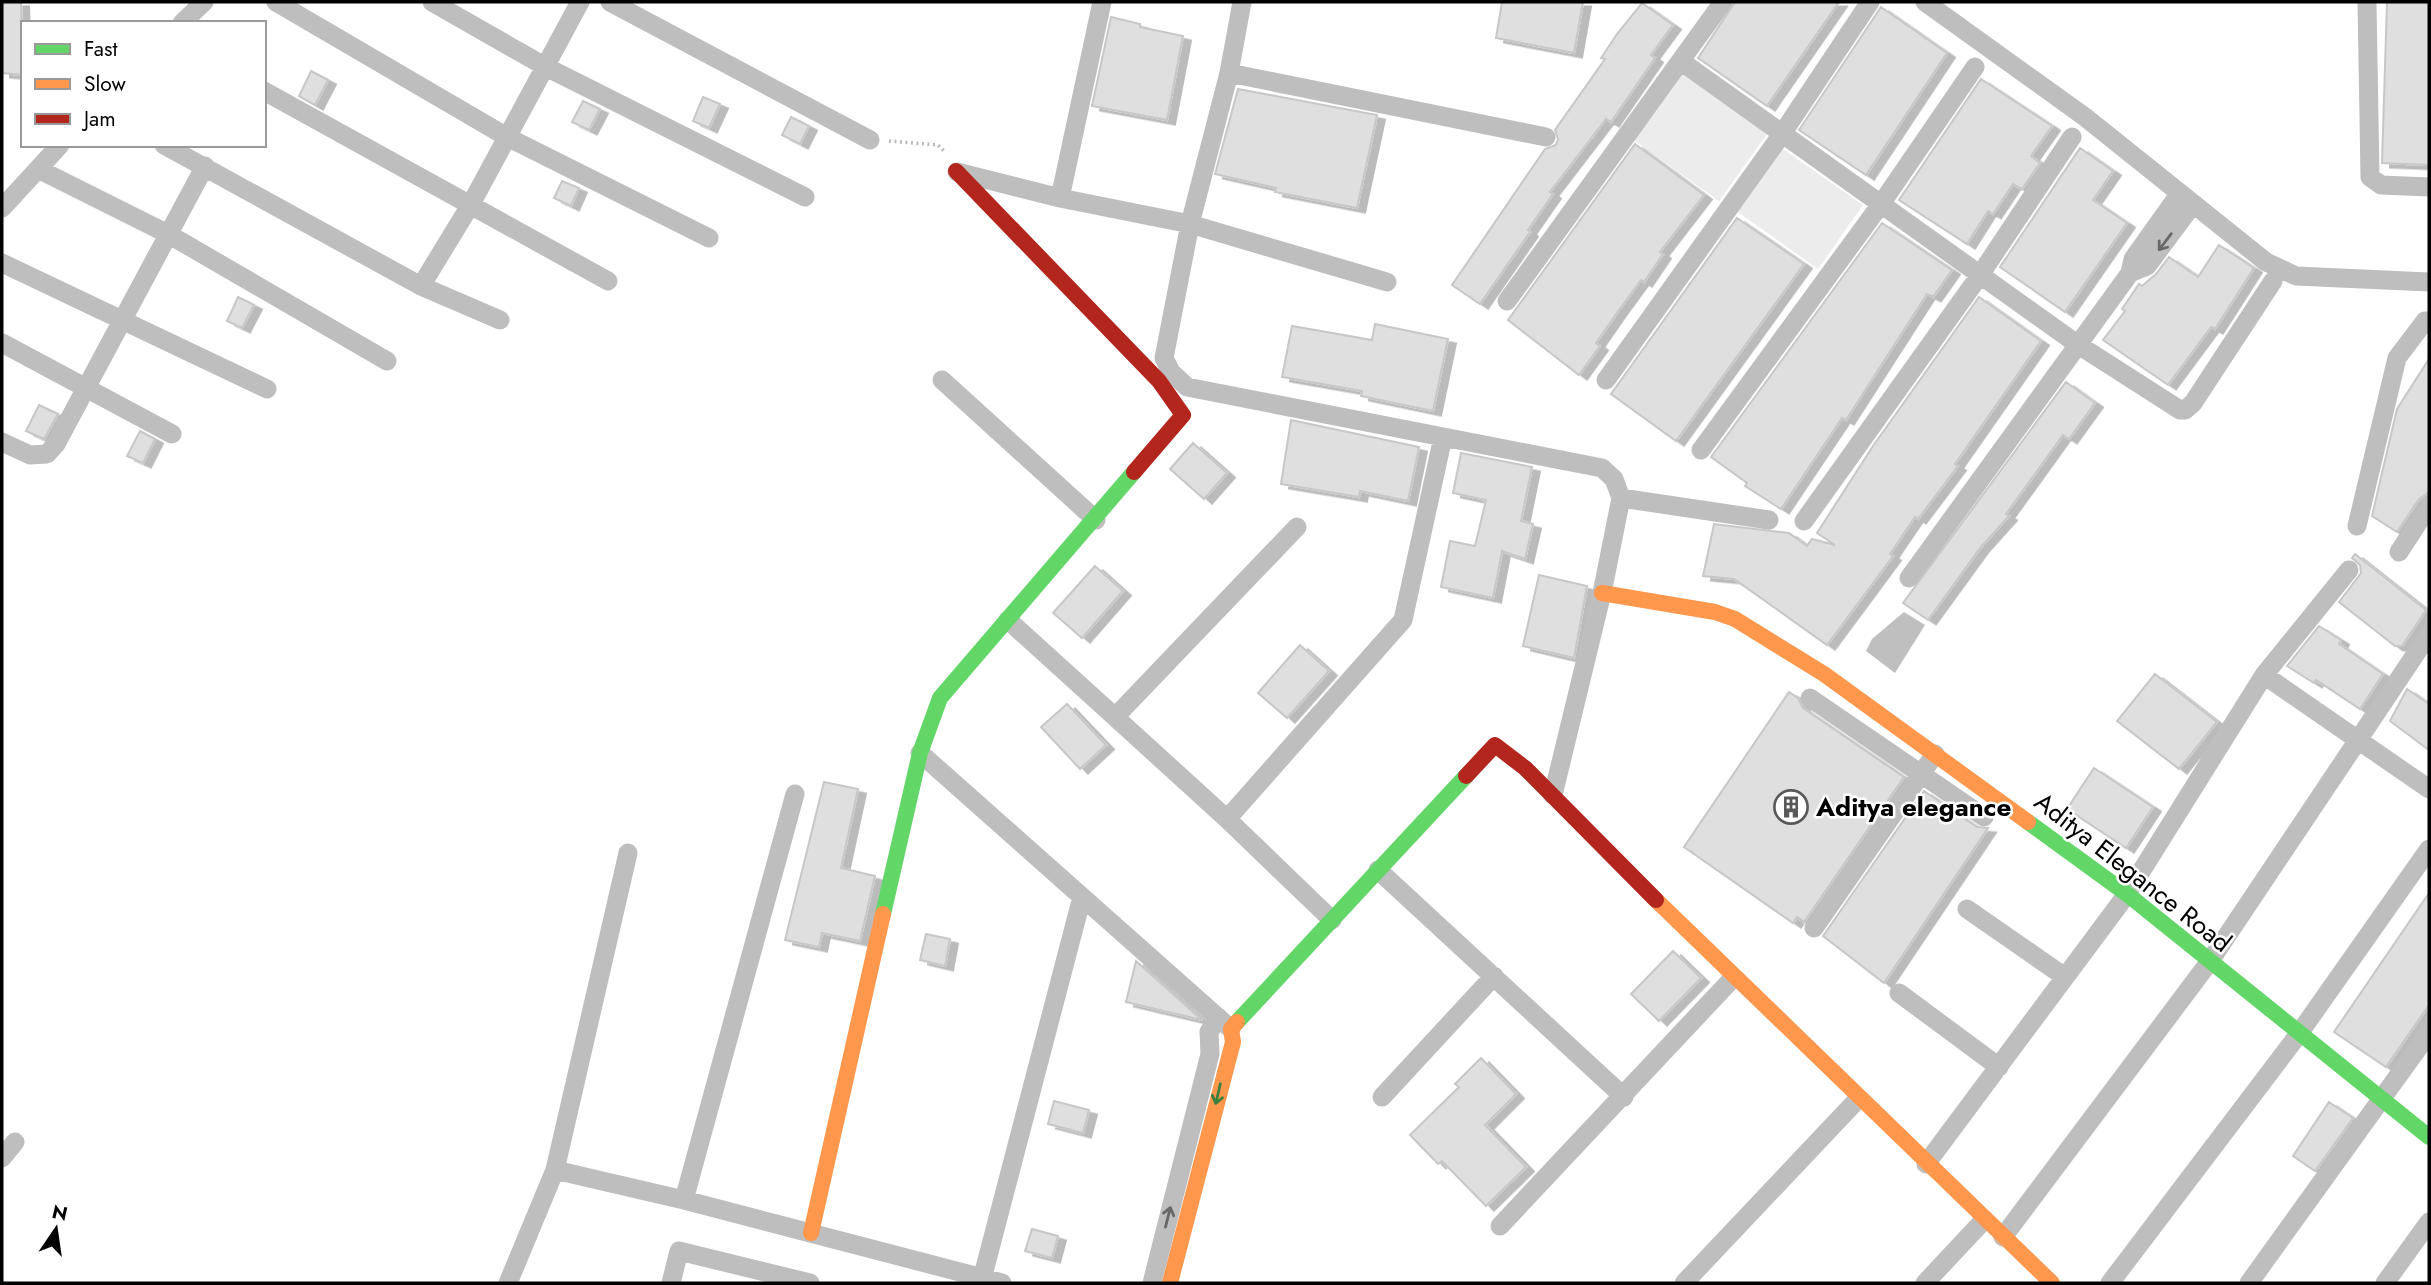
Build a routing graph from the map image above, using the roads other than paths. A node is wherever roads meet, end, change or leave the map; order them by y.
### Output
1 (204, 2) edge
2 (276, 2) edge
3 (432, 2) edge
4 (580, 2) edge
5 (610, 2) edge
6 (1102, 2) edge
7 (1242, 2) edge
8 (1723, 2) edge
9 (1870, 2) edge
10 (1924, 2) edge
11 (2367, 2) edge
12 (184, 21) edge
13 (1682, 62) junction
14 (546, 67) junction
15 (1975, 67) dead end
16 (1228, 74) junction
17 (266, 92) edge
18 (1782, 134) junction
19 (507, 137) junction
20 (1546, 137) dead end
21 (2072, 137) dead end
22 (870, 139) road end
23 (58, 147) edge
24 (168, 147) edge
25 (205, 166) junction
26 (38, 169) junction
27 (957, 171) joint
28 (2429, 187) edge
29 (805, 197) dead end
30 (1060, 198) junction
31 (2186, 199) junction
32 (471, 204) junction
33 (1881, 204) junction
34 (2, 208) edge
35 (1189, 224) junction
36 (168, 234) junction
37 (709, 238) dead end
38 (2, 263) edge
39 (1980, 275) junction
40 (608, 281) dead end
41 (2273, 281) dead end
42 (1387, 282) dead end
43 (2429, 282) edge
44 (421, 286) junction
45 (1507, 301) dead end
46 (123, 319) junction
47 (500, 320) dead end
48 (2429, 321) edge
49 (2, 343) edge
50 (2077, 344) junction
51 (387, 361) dead end
52 (942, 380) dead end
53 (1606, 380) dead end
54 (86, 388) junction
55 (267, 389) dead end
56 (172, 435) dead end
57 (1443, 437) junction
58 (2, 442) edge
59 (1701, 450) dead end
60 (1621, 498) junction
61 (2429, 506) edge
62 (1096, 520) junction
63 (1769, 520) dead end
64 (1804, 521) dead end
65 (2357, 526) dead end
66 (1297, 527) dead end
67 (2399, 552) dead end
68 (2348, 570) dead end
69 (1909, 578) dead end
70 (1602, 593) junction
71 (1008, 620) junction
72 (2429, 634) edge
73 (2264, 675) junction
74 (1810, 698) dead end
75 (1115, 717) junction
76 (2357, 740) junction
77 (1929, 750) junction
78 (920, 753) junction
79 (1915, 770) junction
80 (2429, 789) edge
81 (795, 793) dead end
82 (1553, 795) junction
83 (1984, 817) dead end
84 (1227, 819) junction
85 (2429, 849) edge
86 (628, 853) dead end
87 (1378, 870) junction
88 (2127, 894) junction
89 (1082, 897) junction
90 (1967, 909) dead end
91 (1332, 920) junction
92 (1814, 928) dead end
93 (2210, 961) junction
94 (1494, 976) junction
95 (1733, 978) junction
96 (2065, 978) junction
97 (1899, 993) dead end
98 (1224, 1023) junction
99 (2429, 1033) edge
100 (2298, 1035) junction
101 (1218, 1055) junction
102 (1999, 1067) junction
103 (1382, 1097) dead end
104 (1624, 1097) junction
105 (1858, 1099) junction
106 (2382, 1100) junction
107 (2429, 1137) edge
108 (15, 1142) dead end
109 (2, 1158) edge
110 (1926, 1164) junction
111 (555, 1170) junction
112 (684, 1200) junction
113 (1984, 1220) junction
114 (2429, 1222) edge
115 (1500, 1226) dead end
116 (811, 1233) junction
117 (2003, 1237) junction
118 (780, 1280) edge
119 (988, 1281) edge
120 (508, 1283) edge
121 (671, 1283) edge
122 (810, 1283) edge
123 (1152, 1283) edge
124 (1170, 1283) edge
125 (1684, 1283) edge
126 (1925, 1283) edge
127 (2052, 1283) edge
128 (2110, 1283) edge
129 (2249, 1283) edge
130 (2385, 1283) edge

1 - 12 street
2 - 19 street
3 - 14 street
4 - 14 street
5 - 22 street
6 - 30 street
7 - 16 street
8 - 13 street
9 - 18 street
10 - 31 street
11 - 28 street
13 - 18 street
13 - 45 street
14 - 19 street
14 - 29 street
15 - 33 street
16 - 20 street
16 - 35 street
17 - 32 street
18 - 33 street
18 - 53 street
19 - 32 street
19 - 37 street
21 - 39 street
23 - 26 street
24 - 25 street
25 - 36 street
25 - 44 street
26 - 34 street
26 - 36 street
27 - 30 street
27 - 62 street
30 - 35 street
31 - 43 street
31 - 50 street
32 - 40 street
32 - 44 street
33 - 39 street
33 - 59 street
35 - 42 street
35 - 57 street
36 - 46 street
36 - 51 street
38 - 46 street
39 - 50 street
39 - 64 street
41 - 50 street
44 - 47 street
46 - 54 street
46 - 55 street
48 - 65 street
49 - 54 street
50 - 69 street
52 - 62 street
54 - 56 street
54 - 58 street
57 - 60 street
57 - 84 street
60 - 63 street
60 - 70 street
61 - 67 street
62 - 71 street
66 - 75 street
68 - 73 street
70 - 77 street, Aditya Elegance Road
70 - 82 street
71 - 75 street
71 - 78 street
72 - 76 street
73 - 76 street
73 - 88 street
74 - 79 street
75 - 84 street
76 - 80 street
76 - 93 street
77 - 79 street
77 - 88 street, Aditya Elegance Road
78 - 89 street
78 - 116 street
79 - 83 street
79 - 92 street
81 - 112 street
82 - 87 street
82 - 95 street
84 - 91 street
85 - 100 street
86 - 111 street
87 - 91 street
87 - 94 street
88 - 93 street, Aditya Elegance Road
88 - 96 street
89 - 98 street
89 - 119 street
90 - 96 street
91 - 98 street
93 - 100 street, Aditya Elegance Road
93 - 117 street
94 - 103 street
94 - 104 street
95 - 104 street
95 - 105 street
96 - 102 street
97 - 102 street
98 - 101 street
99 - 106 street
100 - 106 street, Aditya Elegance Road
100 - 128 street
123 -> 101 street
101 -> 124 street
102 - 110 street
104 - 115 street
105 - 110 street
105 - 125 street
106 - 107 street, Aditya Elegance Road
106 - 129 street
108 - 109 street
110 - 113 street
111 - 112 street
111 - 120 street
112 - 116 street
113 - 117 street
113 - 126 street
114 - 130 street
116 - 119 street
117 - 127 street
118 - 121 street
118 - 122 street

